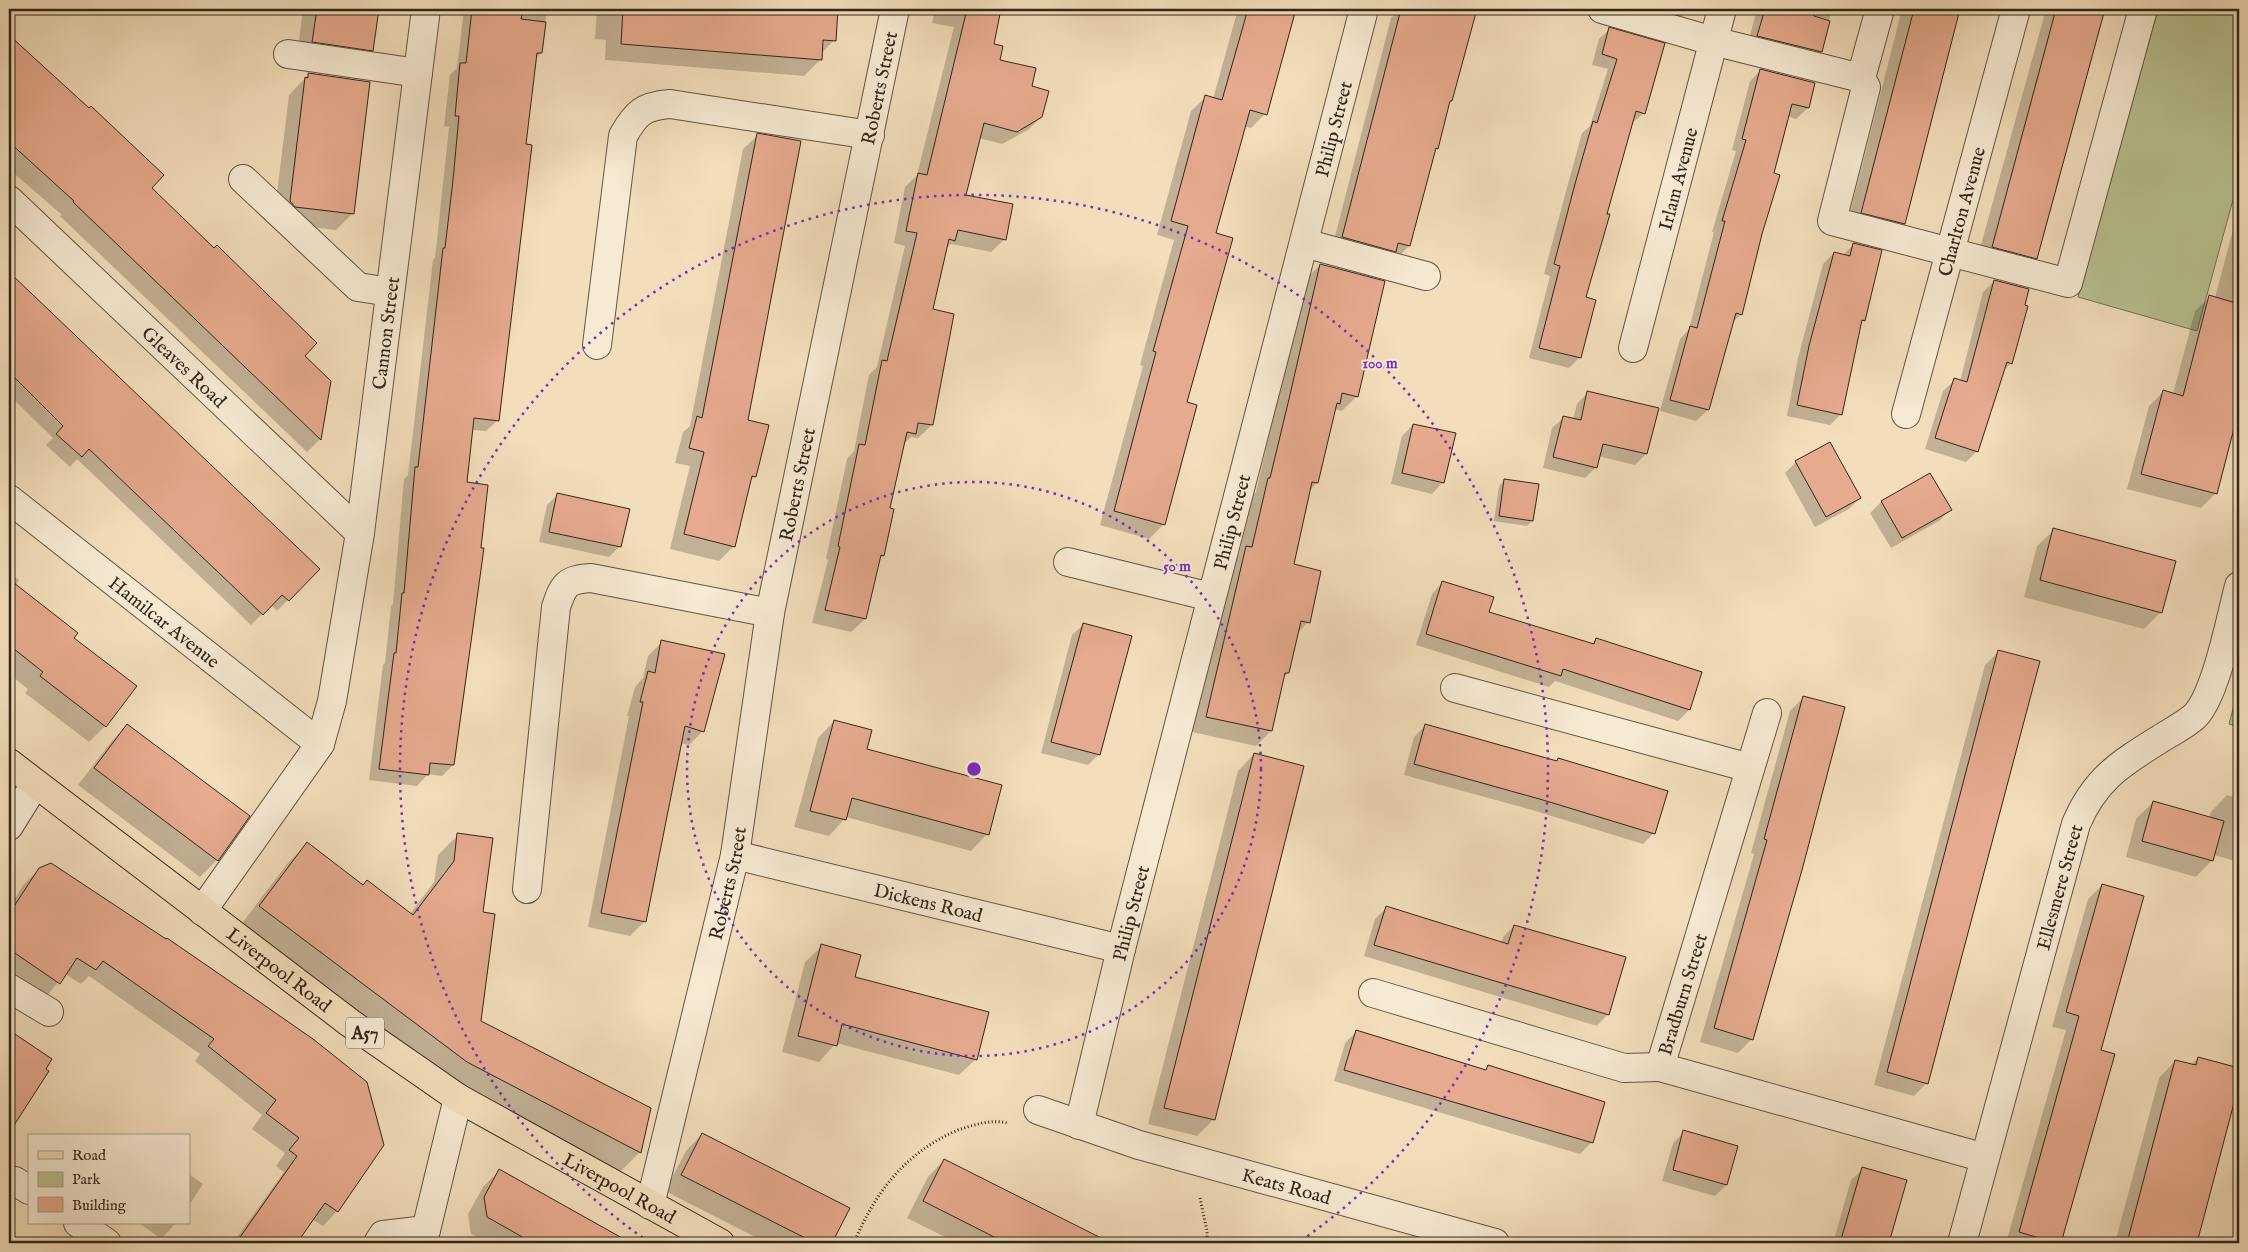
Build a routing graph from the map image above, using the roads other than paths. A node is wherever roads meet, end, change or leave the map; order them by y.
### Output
1 (426, 9) edge
2 (895, 9) edge
3 (1364, 9) edge
4 (1602, 9) edge
5 (1722, 9) edge
6 (1880, 9) edge
7 (2016, 9) edge
8 (2143, 9) edge
9 (1713, 41) junction
10 (288, 54) dead end
11 (418, 73) junction
12 (1861, 78) junction
13 (870, 135) junction
14 (243, 179) dead end
15 (9, 200) edge
16 (1304, 243) junction
17 (1949, 251) junction
18 (1426, 276) dead end
19 (390, 292) junction
20 (597, 345) dead end
21 (1633, 348) dead end
22 (1906, 414) dead end
23 (9, 499) edge
24 (360, 534) junction
25 (1068, 562) dead end
26 (2239, 586) edge
27 (1211, 597) junction
28 (770, 613) junction
29 (1455, 688) dead end
30 (1767, 713) dead end
31 (320, 744) junction
32 (9, 763) edge
33 (1750, 768) junction
34 (35, 784) junction
35 (9, 826) edge
36 (735, 855) junction
37 (528, 890) dead end
38 (202, 911) junction
39 (1120, 949) junction
40 (9, 988) edge
41 (1373, 993) dead end
42 (49, 1012) dead end
43 (1660, 1067) junction
44 (458, 1098) junction
45 (1038, 1110) road end
46 (1079, 1125) junction
47 (1985, 1158) junction
48 (650, 1205) junction
49 (79, 1224) edge
50 (433, 1236) edge
51 (107, 1243) edge
52 (378, 1243) edge
53 (720, 1243) edge
54 (1496, 1243) edge
55 (1962, 1243) edge

1 - 11 street, Cannon Street
2 - 13 street, Roberts Street
3 - 16 street, Philip Street
4 - 9 street
5 - 9 street, Irlam Avenue
6 - 12 street
7 - 17 street, Charlton Avenue
8 - 17 street
9 - 12 street
9 - 21 street, Irlam Avenue
10 - 11 street
11 - 19 street, Cannon Street
12 - 17 street
13 - 20 street
13 - 28 street, Roberts Street
14 - 19 street
15 - 24 street, Gleaves Road
16 - 18 street
16 - 27 street, Philip Street
17 - 22 street, Charlton Avenue
19 - 24 street, Cannon Street
23 - 31 street, Hamilcar Avenue
24 - 31 street, Cannon Street
25 - 27 street
26 - 47 street, Ellesmere Street
27 - 39 street, Philip Street
28 - 36 street, Roberts Street
28 - 37 street
29 - 33 street
30 - 33 street, Bradburn Street
31 - 38 street
32 - 34 main road, Liverpool Road / A57
33 - 43 street, Bradburn Street
34 - 35 street
34 - 38 main road, Liverpool Road / A57
36 - 39 street, Dickens Road
36 - 48 street, Roberts Street
38 - 44 main road, Liverpool Road / A57
39 - 46 street, Philip Street
40 - 42 street
41 - 43 street
43 - 47 street, Bradburn Street
44 - 48 main road, Liverpool Road / A57
44 - 50 street
45 - 46 street, Keats Road
46 - 54 street, Keats Road
47 - 55 street, Ellesmere Street
48 - 53 main road, Liverpool Road / A57
49 - 51 street
50 - 52 street

